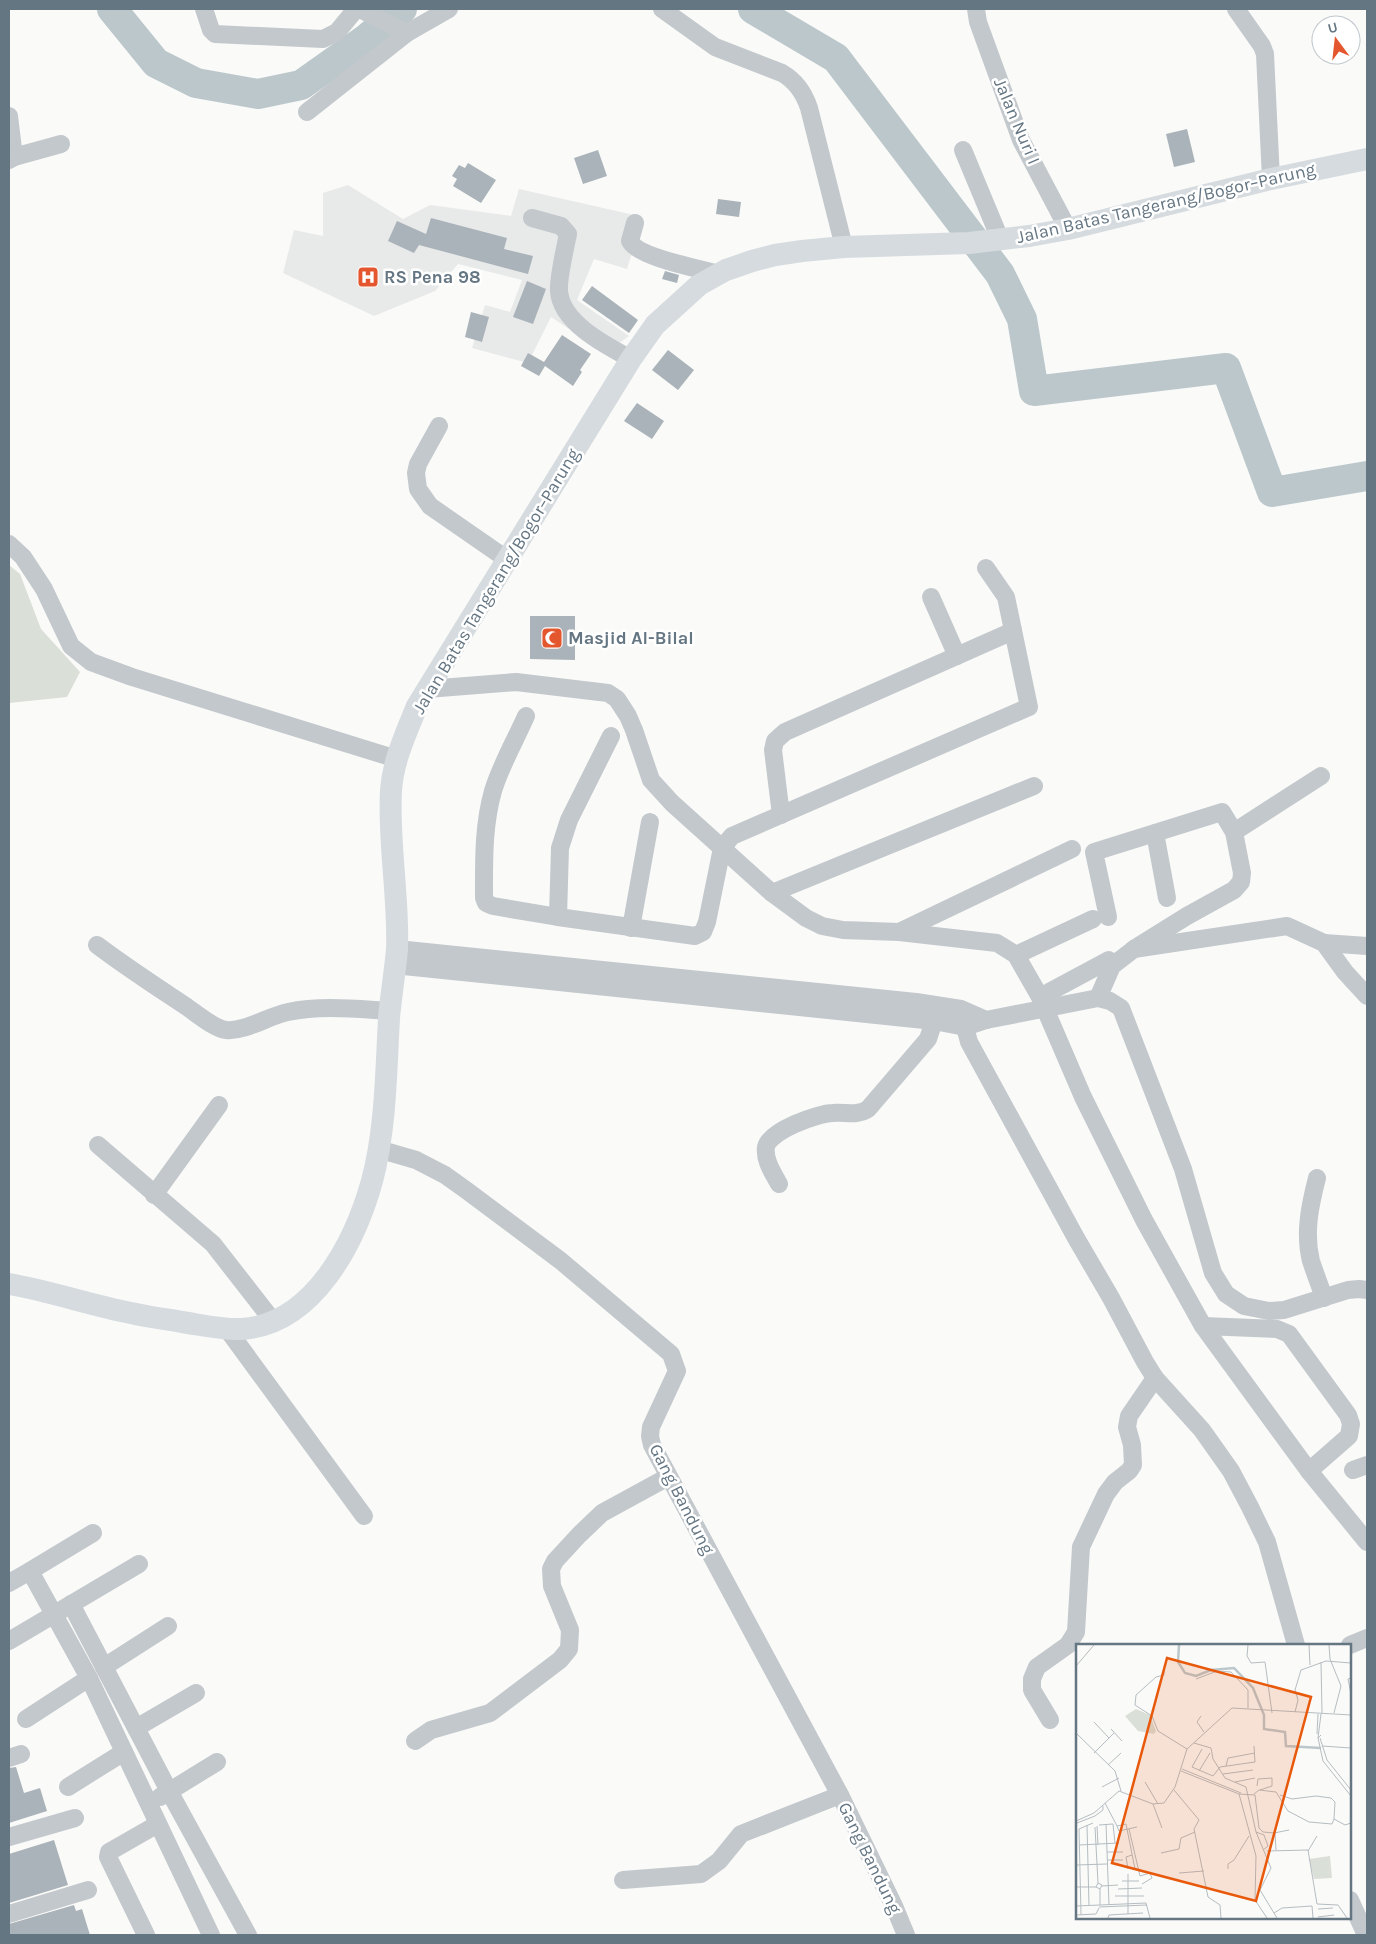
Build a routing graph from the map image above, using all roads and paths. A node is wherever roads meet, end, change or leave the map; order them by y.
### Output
1 (204, 9) edge
2 (356, 9) edge
3 (450, 9) edge
4 (662, 9) edge
5 (976, 9) edge
6 (1236, 9) edge
7 (367, 12) edge
8 (407, 34) junction
9 (307, 112) dead end
10 (9, 116) edge
11 (61, 144) dead end
12 (963, 150) dead end
13 (11, 159) edge
14 (1367, 159) edge
15 (1271, 178) junction
16 (532, 218) dead end
17 (635, 223) dead end
18 (1068, 229) junction
19 (1000, 239) junction
20 (844, 247) junction
21 (719, 274) junction
22 (632, 359) junction
23 (439, 426) dead end
24 (9, 544) edge
25 (508, 560) junction
26 (986, 568) dead end
27 (931, 597) dead end
28 (1013, 631) junction
29 (957, 656) junction
30 (427, 689) junction
31 (526, 716) dead end
32 (611, 736) dead end
33 (397, 758) junction
34 (1321, 776) dead end
35 (1034, 786) dead end
36 (781, 815) junction
37 (650, 822) dead end
38 (1234, 832) junction
39 (1155, 833) junction
40 (722, 848) junction
41 (1072, 849) dead end
42 (772, 893) junction
43 (1166, 898) dead end
44 (558, 918) junction
45 (631, 928) junction
46 (899, 932) junction
47 (1324, 943) junction
48 (97, 944) dead end
49 (1367, 946) edge
50 (1134, 948) junction
51 (1016, 955) junction
52 (396, 957) junction
53 (1109, 960) dead end
54 (1367, 996) edge
55 (1098, 998) junction
56 (1043, 1003) junction
57 (390, 1010) junction
58 (986, 1020) junction
59 (934, 1021) junction
60 (965, 1027) junction
61 (219, 1105) dead end
62 (98, 1145) dead end
63 (378, 1149) junction
64 (1317, 1178) dead end
65 (779, 1184) dead end
66 (154, 1195) junction
67 (9, 1284) edge
68 (1367, 1290) edge
69 (1324, 1298) junction
70 (274, 1320) junction
71 (1202, 1326) junction
72 (227, 1329) junction
73 (1155, 1378) junction
74 (1309, 1470) junction
75 (668, 1477) junction
76 (364, 1516) dead end
77 (93, 1533) dead end
78 (1367, 1542) edge
79 (139, 1564) dead end
80 (30, 1571) junction
81 (9, 1583) edge
82 (71, 1604) junction
83 (55, 1614) junction
84 (168, 1626) dead end
85 (1367, 1638) edge
86 (9, 1641) edge
87 (1296, 1644) edge
88 (1351, 1645) edge
89 (104, 1666) junction
90 (89, 1678) junction
91 (196, 1694) dead end
92 (26, 1718) dead end
93 (1050, 1720) dead end
94 (136, 1728) junction
95 (415, 1741) dead end
96 (124, 1752) junction
97 (217, 1762) dead end
98 (68, 1787) dead end
99 (169, 1792) junction
100 (840, 1795) junction
101 (148, 1803) junction
102 (75, 1818) dead end
103 (158, 1824) junction
104 (9, 1837) edge
105 (623, 1880) dead end
106 (88, 1890) dead end
107 (1351, 1902) edge
108 (9, 1914) edge
109 (146, 1935) edge
110 (211, 1935) edge
111 (248, 1935) edge
112 (906, 1935) edge
113 (1366, 1935) edge

1 - 2 street
3 - 8 street
4 - 20 street
5 - 18 street, Jalan Nuri I
6 - 15 street
7 - 8 street
8 - 9 street
10 - 13 street
11 - 13 street
12 - 19 street
14 - 15 main road, Jalan Batas Tangerang/Bogor–Parung
15 - 18 main road, Jalan Batas Tangerang/Bogor–Parung
16 - 22 street
17 - 21 street
18 - 19 main road, Jalan Batas Tangerang/Bogor–Parung
19 - 20 main road, Jalan Batas Tangerang/Bogor–Parung
20 - 21 main road, Jalan Batas Tangerang/Bogor–Parung
21 - 22 main road, Jalan Batas Tangerang/Bogor–Parung
22 - 25 main road, Jalan Batas Tangerang/Bogor–Parung
23 - 25 street
24 - 33 street
25 - 30 main road, Jalan Batas Tangerang/Bogor–Parung
26 - 28 street
27 - 29 street
28 - 29 street
28 - 36 street
29 - 36 street
30 - 33 main road, Jalan Batas Tangerang/Bogor–Parung
30 - 40 street
31 - 44 street
32 - 44 street
33 - 52 main road, Jalan Batas Tangerang/Bogor–Parung
34 - 38 street
35 - 42 street
36 - 40 street
37 - 45 street
38 - 39 street
38 - 50 street
39 - 43 street
39 - 51 street
40 - 42 street
40 - 45 street
41 - 46 street
42 - 46 street
44 - 45 street
46 - 51 street
47 - 49 street
47 - 50 street
47 - 54 street
48 - 57 street
50 - 55 street
51 - 56 street
52 - 57 main road, Jalan Batas Tangerang/Bogor–Parung
52 - 58 street
52 - 59 street
53 - 56 street
55 - 56 street
55 - 69 street
56 - 58 street
56 - 71 street
57 - 63 main road, Jalan Batas Tangerang/Bogor–Parung
58 - 60 street
59 - 60 street
59 - 65 street
60 - 73 street
61 - 66 street
62 - 66 street
63 - 70 main road, Jalan Batas Tangerang/Bogor–Parung
63 - 75 street, Gang Bandung
64 - 69 street
66 - 70 street
67 - 72 main road, Jalan Batas Tangerang/Bogor–Parung
68 - 69 street
70 - 72 main road, Jalan Batas Tangerang/Bogor–Parung
71 - 74 street
71 - 74 street
72 - 76 street
73 - 87 street
73 - 93 street
74 - 78 street
75 - 95 street
75 - 100 street, Gang Bandung
77 - 80 street
79 - 82 street
80 - 81 street
80 - 83 street
82 - 83 street
82 - 89 street
83 - 86 street
83 - 90 street
84 - 89 street
85 - 88 street
89 - 94 street
90 - 92 street
90 - 96 street
91 - 94 street
94 - 99 street
96 - 98 street
96 - 101 street
97 - 99 street
99 - 101 street
99 - 111 street
100 - 105 street
100 - 112 street, Gang Bandung
101 - 103 street
102 - 104 street
103 - 109 street
103 - 110 street
106 - 108 street
107 - 113 street

